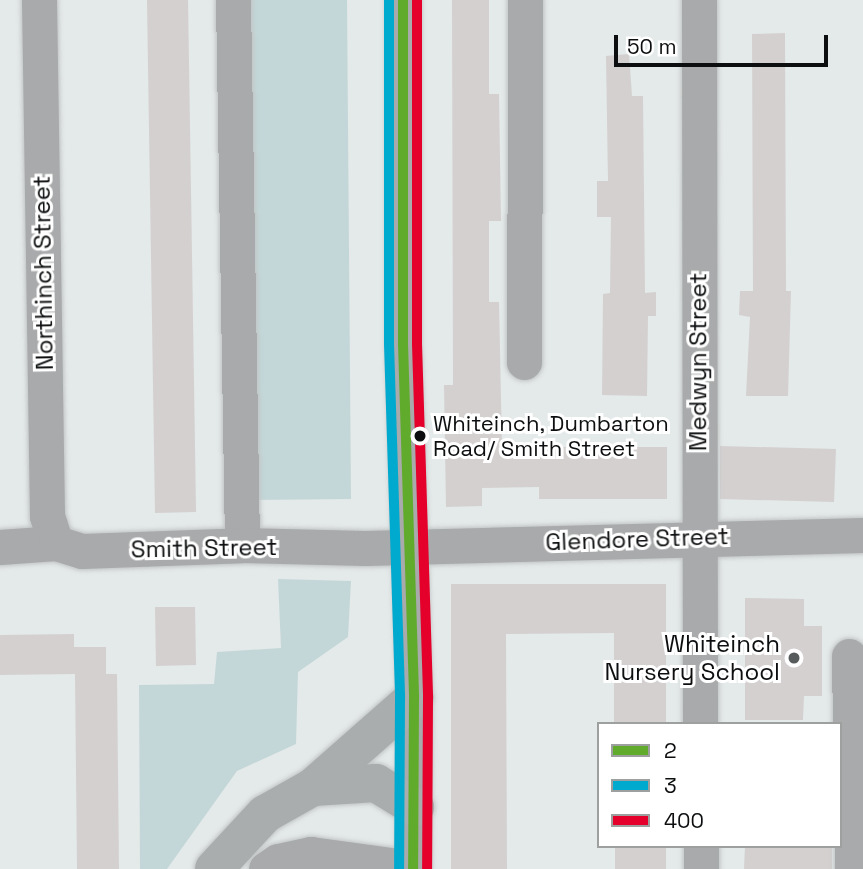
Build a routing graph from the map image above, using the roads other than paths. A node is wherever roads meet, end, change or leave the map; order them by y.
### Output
1 (39, 0) edge
2 (233, 0) edge
3 (402, 0) edge
4 (525, 0) edge
5 (699, 0) edge
6 (524, 362) dead end
7 (863, 535) edge
8 (698, 536) junction
9 (56, 543) junction
10 (242, 545) junction
11 (0, 547) edge
12 (411, 547) junction
13 (849, 656) dead end
14 (414, 698) junction
15 (700, 722) edge
16 (313, 787) junction
17 (415, 807) junction
18 (701, 848) edge
19 (413, 868) edge
20 (214, 869) edge
21 (266, 869) edge
22 (701, 869) edge
23 (852, 869) edge

1 - 9 street, Northinch Street
2 - 10 street
3 - 12 street
4 - 6 street
5 - 8 street, Medwyn Street
7 - 8 street, Glendore Street
8 - 12 street, Glendore Street
8 - 15 street, Medwyn Street
9 - 10 street, Smith Street
9 - 11 street, Smith Street
10 - 12 street, Smith Street
12 - 14 street
13 - 23 street
14 - 16 main road
14 - 17 street
16 - 17 main road
16 - 20 main road
17 - 19 street
18 - 22 street
19 - 21 street

